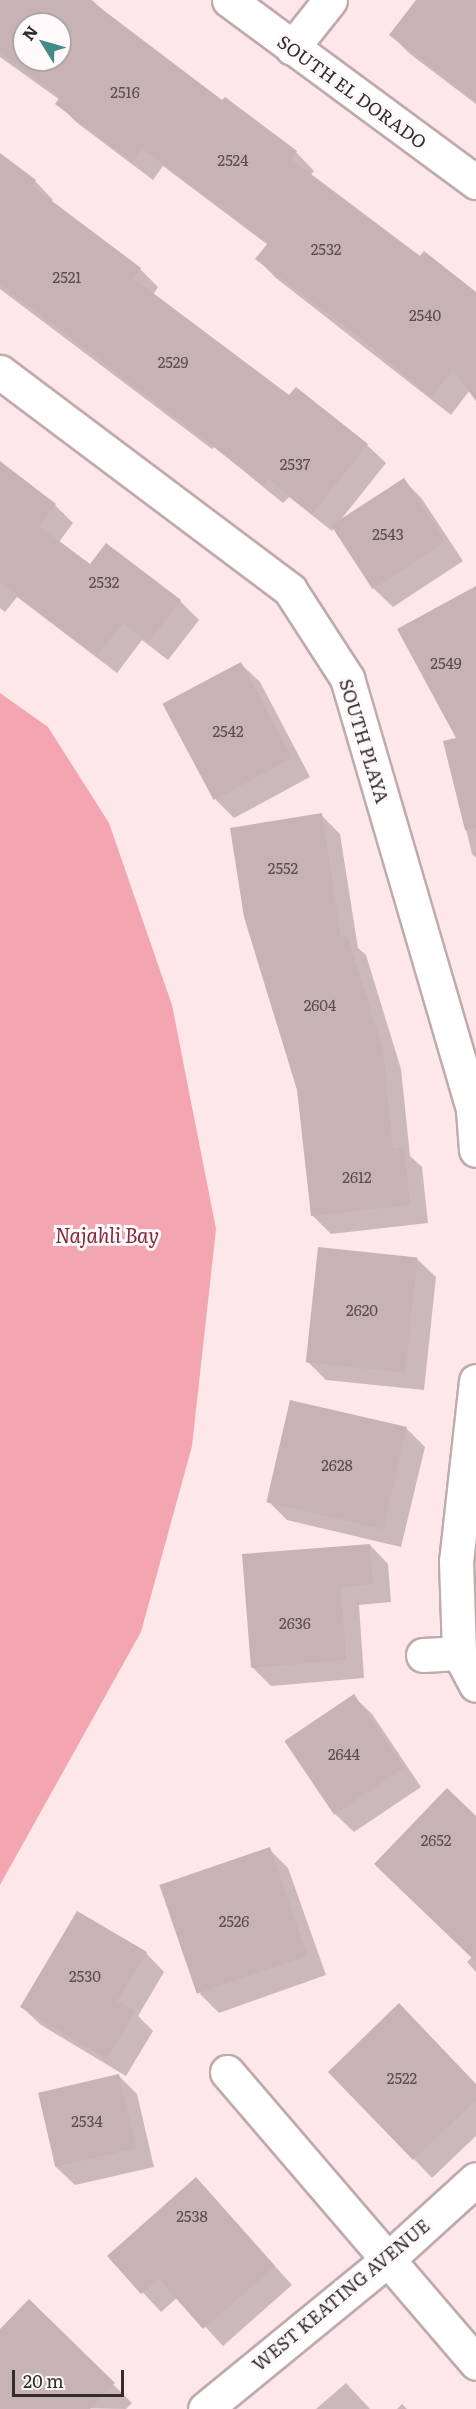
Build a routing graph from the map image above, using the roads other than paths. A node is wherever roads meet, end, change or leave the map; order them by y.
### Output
1 (229, 0) edge
2 (330, 0) edge
3 (292, 48) junction
4 (476, 182) edge
5 (0, 372) edge
6 (476, 1150) edge
7 (476, 1381) edge
8 (459, 1653) junction
9 (423, 1655) dead end
10 (476, 1685) edge
11 (227, 2072) dead end
12 (476, 2179) edge
13 (387, 2260) junction
14 (476, 2363) edge
15 (205, 2409) edge

1 - 3 street, SOUTH EL DORADO
2 - 3 street
3 - 4 street, SOUTH EL DORADO
5 - 6 street, SOUTH PLAYA
7 - 8 street
8 - 9 street
8 - 10 street
11 - 13 street
12 - 13 street, WEST KEATING AVENUE
13 - 14 street
13 - 15 street, WEST KEATING AVENUE

